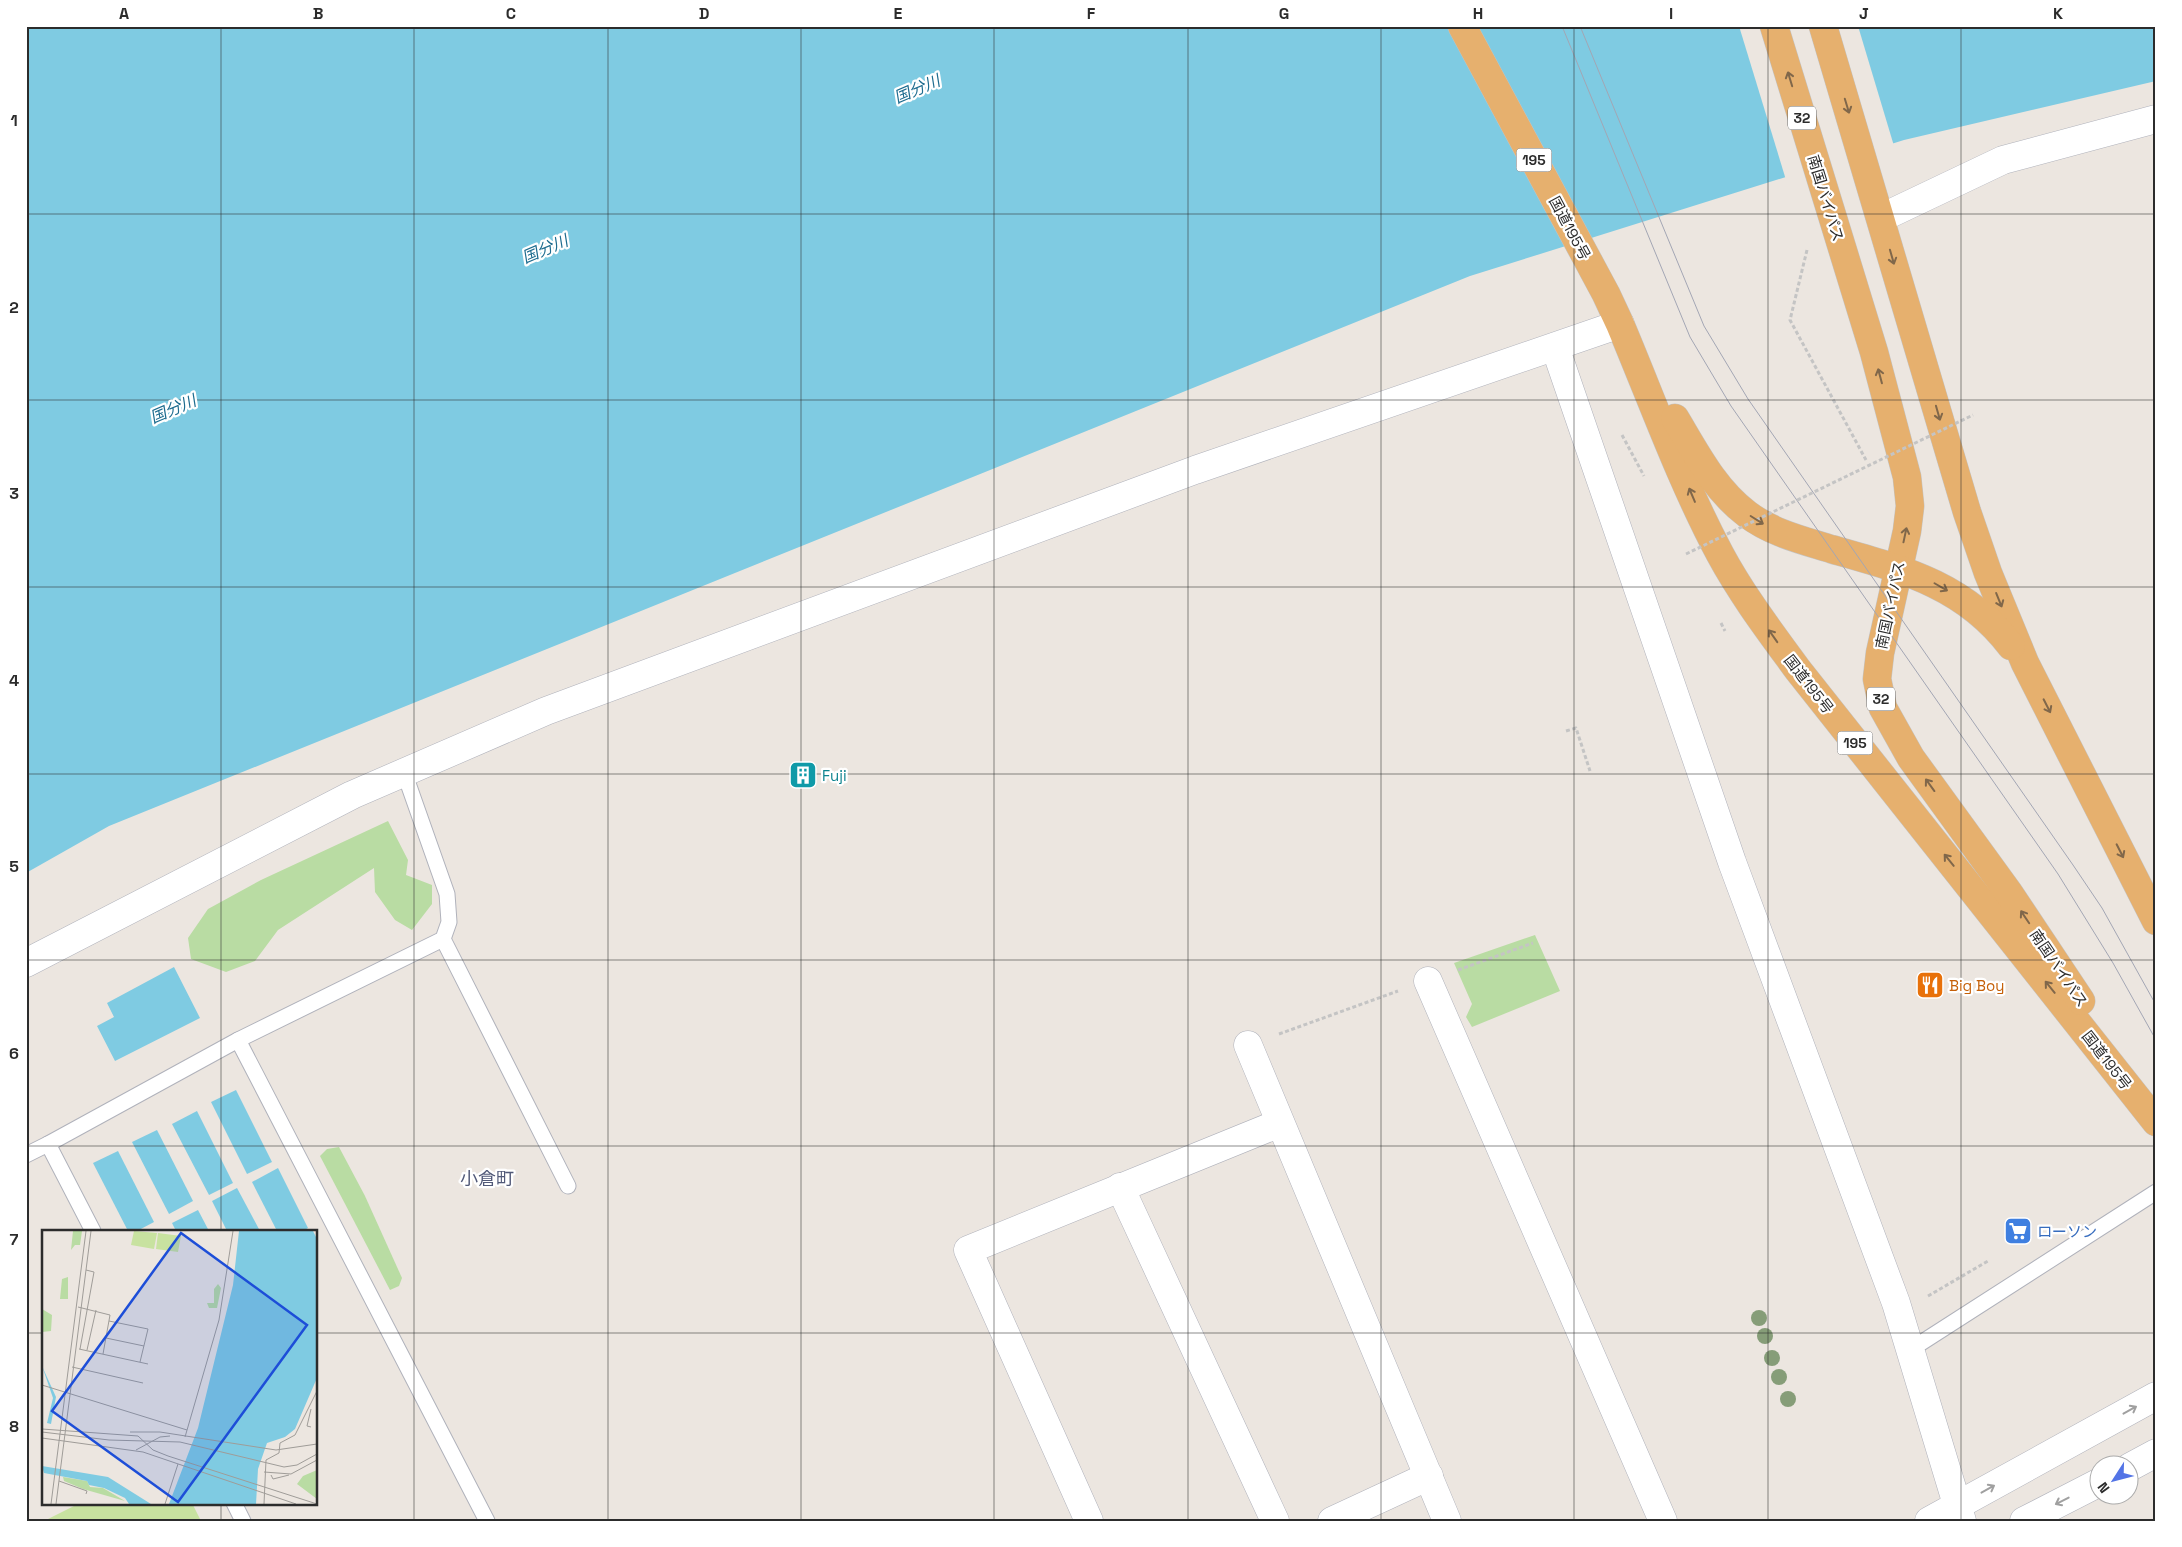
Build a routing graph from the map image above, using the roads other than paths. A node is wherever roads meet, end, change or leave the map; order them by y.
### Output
1 (1462, 26) edge
2 (1774, 26) edge
3 (1823, 26) edge
4 (2156, 119) edge
5 (1877, 205) junction
6 (1620, 324) junction
7 (1555, 347) junction
8 (1898, 568) junction
9 (2024, 662) junction
10 (404, 772) junction
11 (2156, 921) edge
12 (442, 939) junction
13 (26, 963) edge
14 (1428, 981) road end
15 (238, 1040) junction
16 (1248, 1045) road end
17 (2156, 1121) edge
18 (1280, 1123) junction
19 (48, 1144) junction
20 (26, 1155) edge
21 (568, 1186) dead end
22 (1120, 1187) junction
23 (2156, 1192) edge
24 (92, 1230) edge
25 (1910, 1350) junction
26 (2156, 1396) edge
27 (2156, 1453) edge
28 (2140, 1462) edge
29 (1429, 1476) junction
30 (2090, 1487) edge
31 (234, 1504) edge
32 (1960, 1513) edge
33 (243, 1521) edge
34 (487, 1521) edge
35 (1089, 1521) edge
36 (1275, 1521) edge
37 (1332, 1521) edge
38 (1448, 1521) edge
39 (1663, 1521) edge
40 (1929, 1521) edge
41 (2024, 1521) edge

1 - 6 highway, 国道195号 / 195
8 -> 2 highway, 南国バイパス / 32
3 -> 5 highway
4 - 5 street
5 -> 9 highway
6 - 7 street
6 -> 8 highway, 国道195号 / 195
17 -> 6 highway, 国道195号 / 195
7 - 10 street
7 - 25 street
8 -> 9 highway, 国道195号 / 195
17 -> 8 highway, 南国バイパス / 32
9 -> 11 highway
10 - 12 lane
10 - 13 street
12 - 15 lane
12 - 21 lane
14 - 39 street
15 - 19 lane
15 - 34 lane
16 - 18 street
18 - 22 street
18 - 29 street
19 - 20 lane
19 - 24 lane
22 - 35 street
22 - 36 street
23 - 25 lane
25 - 32 street
32 -> 26 street
27 - 28 street
29 - 37 street
29 - 38 street
30 -> 41 street
31 - 33 lane
32 - 40 street

